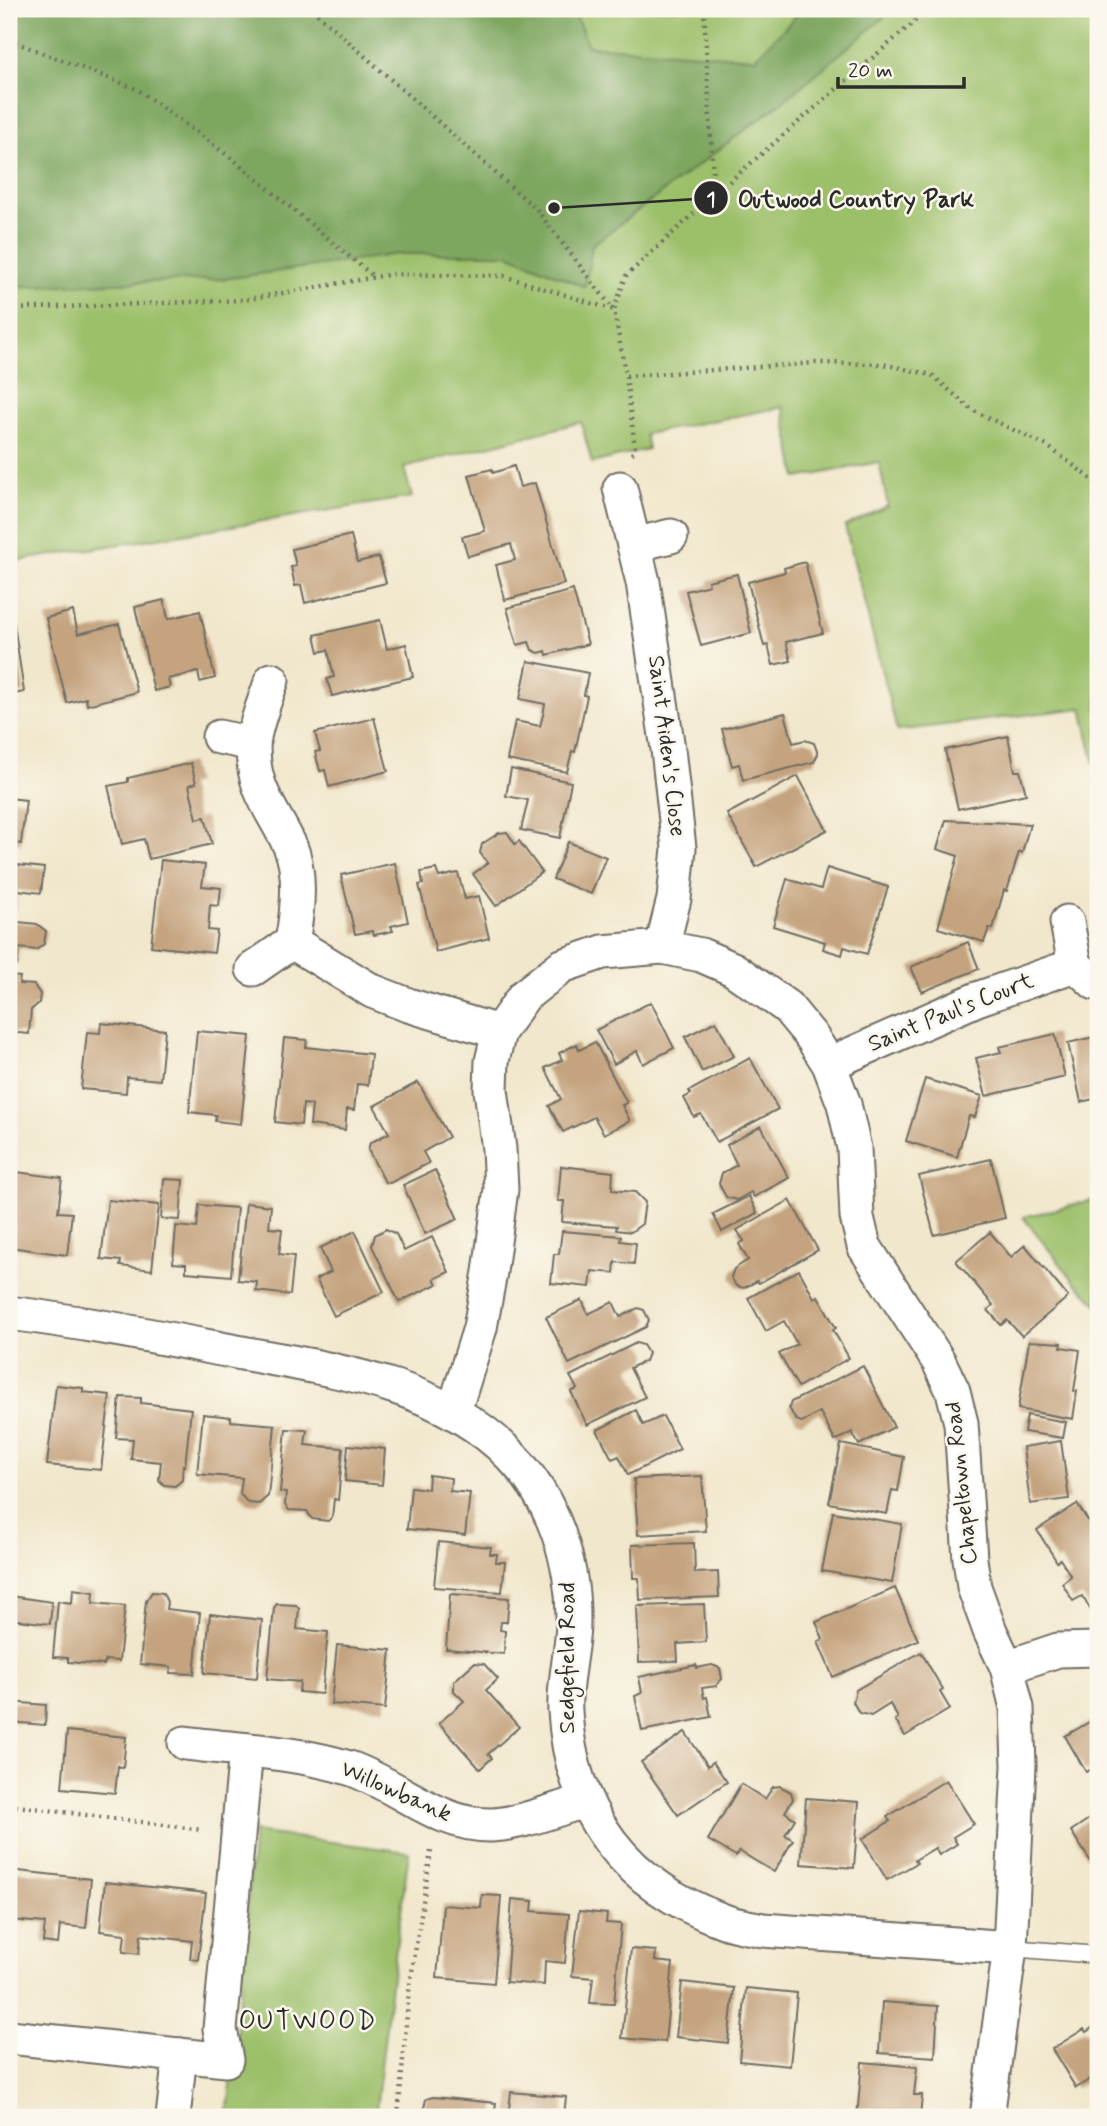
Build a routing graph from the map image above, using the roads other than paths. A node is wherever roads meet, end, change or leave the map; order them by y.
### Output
1 (620, 488) road end
2 (671, 536) dead end
3 (634, 545) junction
4 (272, 680) dead end
5 (219, 737) dead end
6 (253, 744) junction
7 (1067, 922) dead end
8 (292, 942) junction
9 (662, 947) junction
10 (253, 970) dead end
11 (499, 1032) junction
12 (829, 1064) junction
13 (9, 1313) edge
14 (454, 1411) junction
15 (1098, 1649) edge
16 (1007, 1667) junction
17 (185, 1743) dead end
18 (246, 1750) junction
19 (584, 1801) junction
20 (1010, 1948) junction
21 (1098, 1955) edge
22 (9, 2037) edge
23 (180, 2055) junction
24 (173, 2117) edge
25 (987, 2117) edge

1 - 3 street, Saint Aiden's Close
2 - 3 street
3 - 9 street, Saint Aiden's Close
4 - 6 street
5 - 6 street
6 - 8 street
7 - 12 street, Saint Paul's Court
8 - 10 street
8 - 11 street
9 - 11 street, Chapeltown Road
9 - 12 street, Chapeltown Road
11 - 14 street, Chapeltown Road
12 - 16 street, Chapeltown Road
13 - 14 street, Sedgefield Road
14 - 19 street, Sedgefield Road
15 - 16 street
16 - 20 street, Chapeltown Road
17 - 18 street, Willowbank
18 - 19 street, Willowbank
18 - 23 street
19 - 20 street, Sedgefield Road
20 - 21 lane
20 - 25 street, Chapeltown Road
22 - 23 street
23 - 24 street

